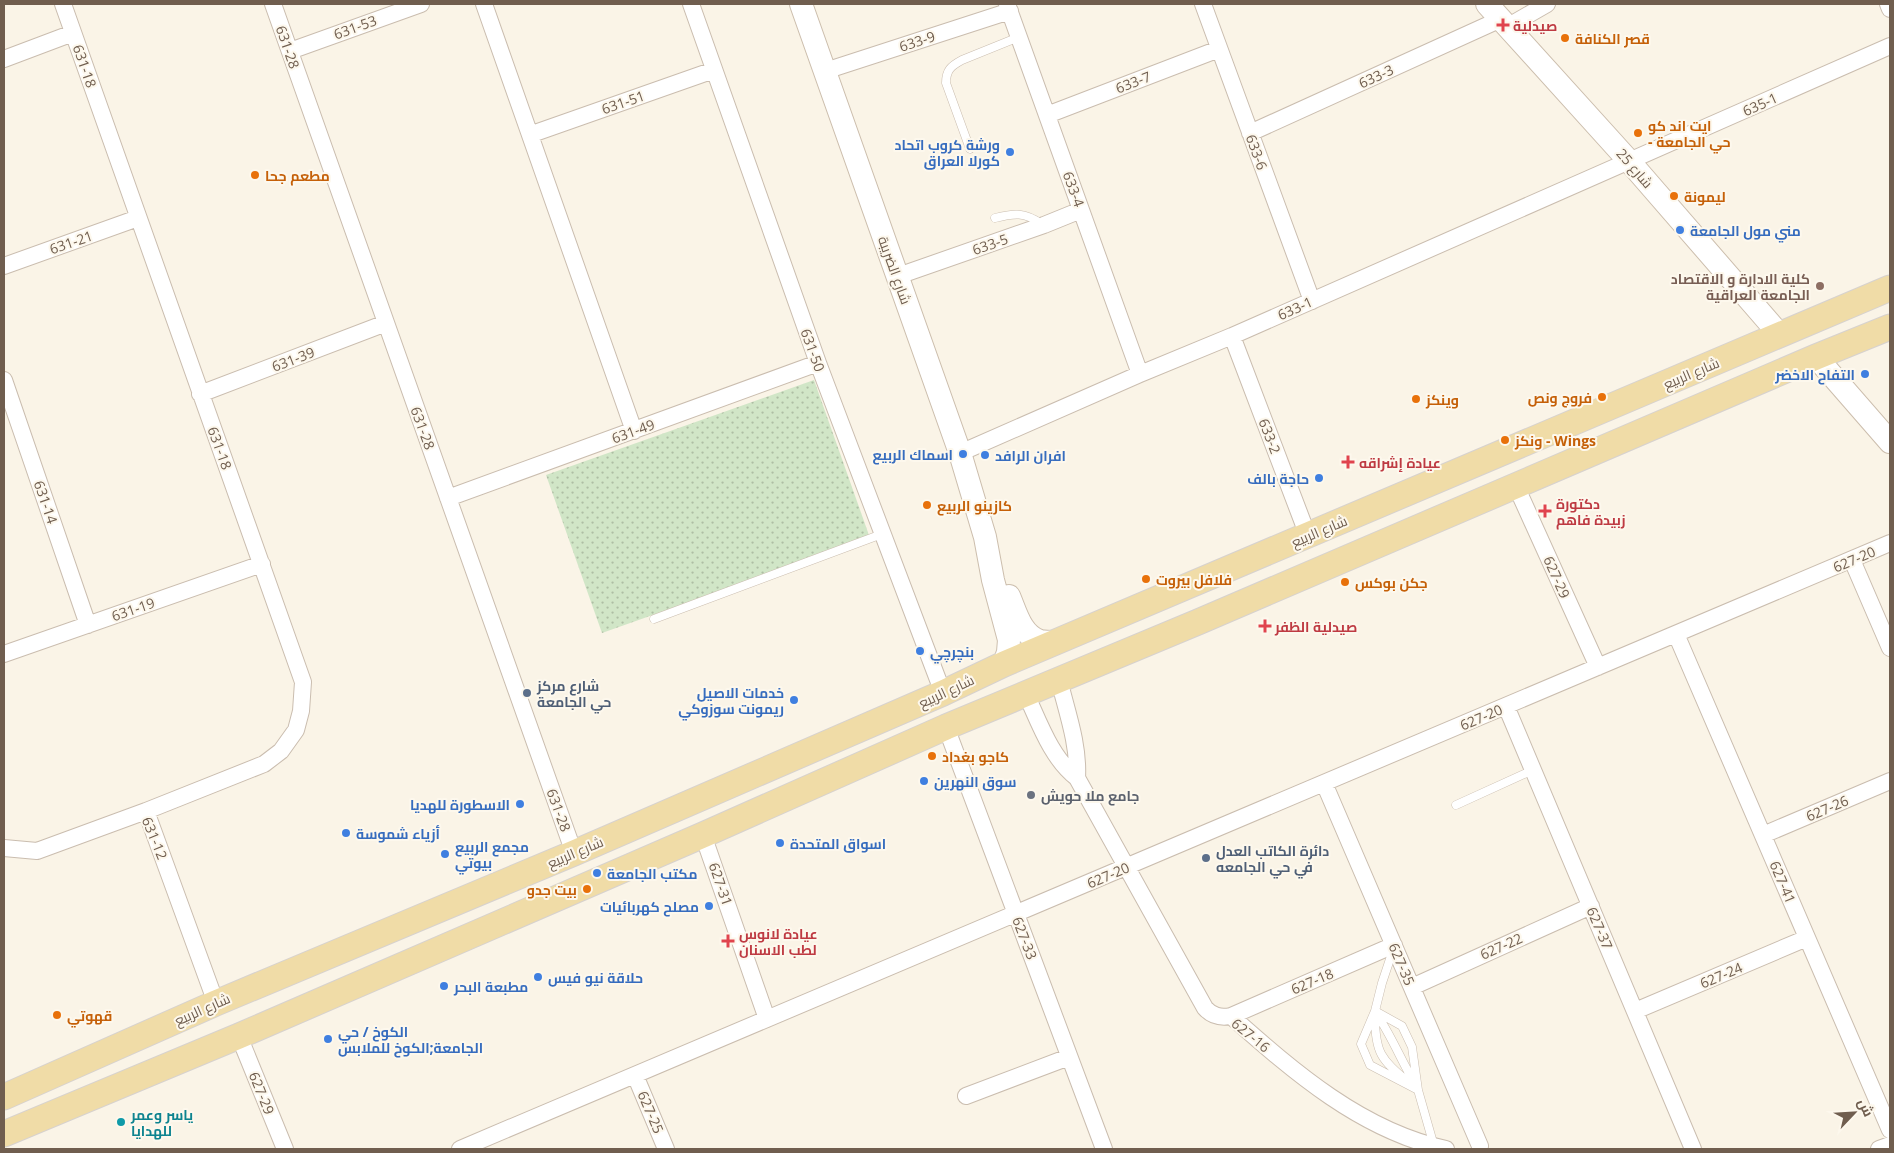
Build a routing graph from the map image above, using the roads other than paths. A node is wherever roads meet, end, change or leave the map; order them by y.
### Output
1 (63, 4) edge
2 (273, 4) edge
3 (421, 4) edge
4 (484, 4) edge
5 (691, 4) edge
6 (801, 4) edge
7 (1203, 4) edge
8 (1548, 4) edge
9 (1888, 4) edge
10 (1008, 7) edge
11 (1890, 9) edge
12 (1498, 16) edge
13 (73, 33) junction
14 (1019, 37) junction
15 (1890, 46) edge
16 (1220, 50) junction
17 (290, 51) junction
18 (4, 58) edge
19 (714, 70) junction
20 (825, 71) junction
21 (1047, 115) junction
22 (1250, 133) junction
23 (532, 134) junction
24 (970, 149) dead end
25 (1629, 161) junction
26 (1081, 210) junction
27 (138, 218) junction
28 (995, 218) dead end
29 (1044, 225) junction
30 (4, 266) edge
31 (898, 276) junction
32 (1890, 288) edge
33 (1312, 301) junction
34 (386, 323) junction
35 (1890, 327) edge
36 (1780, 335) junction
37 (1232, 336) junction
38 (1816, 357) junction
39 (818, 363) junction
40 (1140, 374) junction
41 (1681, 377) junction
42 (4, 380) edge
43 (200, 394) junction
44 (1620, 403) junction
45 (1696, 409) junction
46 (634, 431) junction
47 (1637, 434) junction
48 (1890, 442) edge
49 (960, 453) junction
50 (1516, 486) junction
51 (448, 498) junction
52 (882, 534) junction
53 (1308, 536) junction
54 (985, 537) junction
55 (1890, 544) edge
56 (1852, 560) junction
57 (262, 564) junction
58 (654, 619) dead end
59 (88, 624) junction
60 (1676, 634) junction
61 (1056, 642) junction
62 (1890, 648) edge
63 (4, 654) edge
64 (1004, 664) junction
65 (1598, 667) junction
66 (1058, 680) junction
67 (943, 693) junction
68 (1026, 694) junction
69 (1506, 706) junction
70 (946, 727) junction
71 (1533, 770) junction
72 (1077, 778) junction
73 (1890, 781) edge
74 (1324, 783) junction
75 (1456, 805) dead end
76 (146, 811) junction
77 (703, 835) junction
78 (1763, 835) junction
79 (4, 848) edge
80 (574, 853) junction
81 (1126, 867) junction
82 (1591, 906) junction
83 (1016, 914) junction
84 (382, 934) junction
85 (1808, 938) junction
86 (1394, 946) junction
87 (396, 968) junction
88 (1412, 986) junction
89 (216, 1003) junction
90 (1375, 1011) junction
91 (1635, 1011) junction
92 (1231, 1016) junction
93 (767, 1019) junction
94 (239, 1036) junction
95 (1070, 1057) junction
96 (635, 1075) junction
97 (1418, 1090) junction
98 (966, 1096) dead end
99 (4, 1097) edge
100 (1890, 1130) edge
101 (4, 1134) edge
102 (1890, 1145) edge
103 (1440, 1148) edge
104 (1477, 1148) edge
105 (286, 1149) edge
106 (460, 1149) edge
107 (666, 1149) edge
108 (1104, 1149) edge
109 (1693, 1149) edge
110 (1880, 1149) edge

1 - 13 street, 631-18
2 - 17 street, 631-28
3 - 17 street, 631-53
4 - 23 street
5 - 19 street, 631-50
6 - 20 street, شارع الضريبة
7 - 16 street, 633-6
8 - 12 street, 633-3
9 - 11 street
10 - 14 street, 633-4
10 - 20 street, 633-9
12 - 22 street, 633-3
12 - 25 street, شارع 25
13 - 18 street
13 - 27 street, 631-18
14 - 21 street, 633-4
14 - 24 lane
15 - 25 street, 635-1
16 - 21 street, 633-7
16 - 22 street, 633-6
17 - 34 street, 631-28
19 - 23 street, 631-51
19 - 39 street, 631-50
20 - 31 street, شارع الضريبة
21 - 26 street, 633-4
22 - 33 street, 633-6
23 - 46 street
25 - 33 street, 633-1
25 - 36 street, شارع 25
26 - 29 street, 633-5
26 - 40 street, 633-4
27 - 30 street, 631-21
27 - 43 street, 631-18
28 - 29 lane
29 - 31 street, 633-5
31 - 49 street, شارع الضريبة
32 - 36 main road, شارع الربيع
33 - 37 street, 633-1
34 - 43 street, 631-39
34 - 51 street, 631-28
35 - 38 main road
36 - 41 main road, شارع الربيع
37 - 40 street, 633-1
37 - 53 street, 633-2
38 - 45 main road
38 - 48 street
39 - 46 street, 631-49
39 - 52 street, 631-50
40 - 49 street, 633-1
41 - 44 main road, شارع الربيع
41 - 45 main road
42 - 59 street, 631-14
43 - 57 street, 631-18
44 - 47 main road
44 - 53 main road, شارع الربيع
45 - 47 main road
46 - 51 street, 631-49
47 - 50 main road
49 - 54 street, شارع الضريبة
50 - 65 street, 627-29
50 - 66 main road
51 - 80 street, 631-28
52 - 58 lane
52 - 67 street, 631-50
53 - 61 main road, شارع الربيع
54 - 61 street, شارع الضريبة
54 - 64 street, شارع الضريبة
55 - 56 street, 627-20
56 - 60 street, 627-20
56 - 62 street
57 - 59 street, 631-19
57 - 76 street, 631-18
59 - 63 street, 631-19
60 - 65 street, 627-20
60 - 78 street, 627-41
61 - 64 main road, شارع الربيع
64 - 67 main road, شارع الربيع
65 - 69 street, 627-20
66 - 68 main road
66 - 72 street, 627-16
67 - 80 main road, شارع الربيع
68 - 70 main road
68 - 72 street, 627-16
69 - 71 street, 627-37
69 - 74 street, 627-20
70 - 77 main road
70 - 83 street, 627-33
71 - 75 lane
71 - 82 street, 627-37
72 - 81 street, 627-16
73 - 78 street, 627-26
74 - 81 street, 627-20
74 - 86 street, 627-35
76 - 79 street, 631-12
76 - 89 street, 631-12
77 - 87 main road
77 - 93 street, 627-31
78 - 85 street, 627-41
80 - 84 main road, شارع الربيع
81 - 83 street, 627-20
81 - 92 street, 627-16
82 - 88 street, 627-22
82 - 91 street, 627-37
83 - 93 street, 627-20
83 - 95 street, 627-33
84 - 87 main road
84 - 89 main road, شارع الربيع
85 - 91 street, 627-24
85 - 100 street, 627-41
86 - 88 street, 627-35
86 - 90 lane
86 - 92 street, 627-18
87 - 94 main road
88 - 104 street, 627-35
89 - 99 main road, شارع الربيع
90 - 97 lane
90 - 97 lane
90 - 97 lane
90 - 97 lane
91 - 109 street, 627-37
92 - 103 street, 627-16
93 - 96 street, 627-20
94 - 101 main road
94 - 105 street, 627-29
95 - 98 street
95 - 108 street, 627-33
96 - 106 street, 627-20
96 - 107 street, 627-25
97 - 103 lane
102 - 110 street

